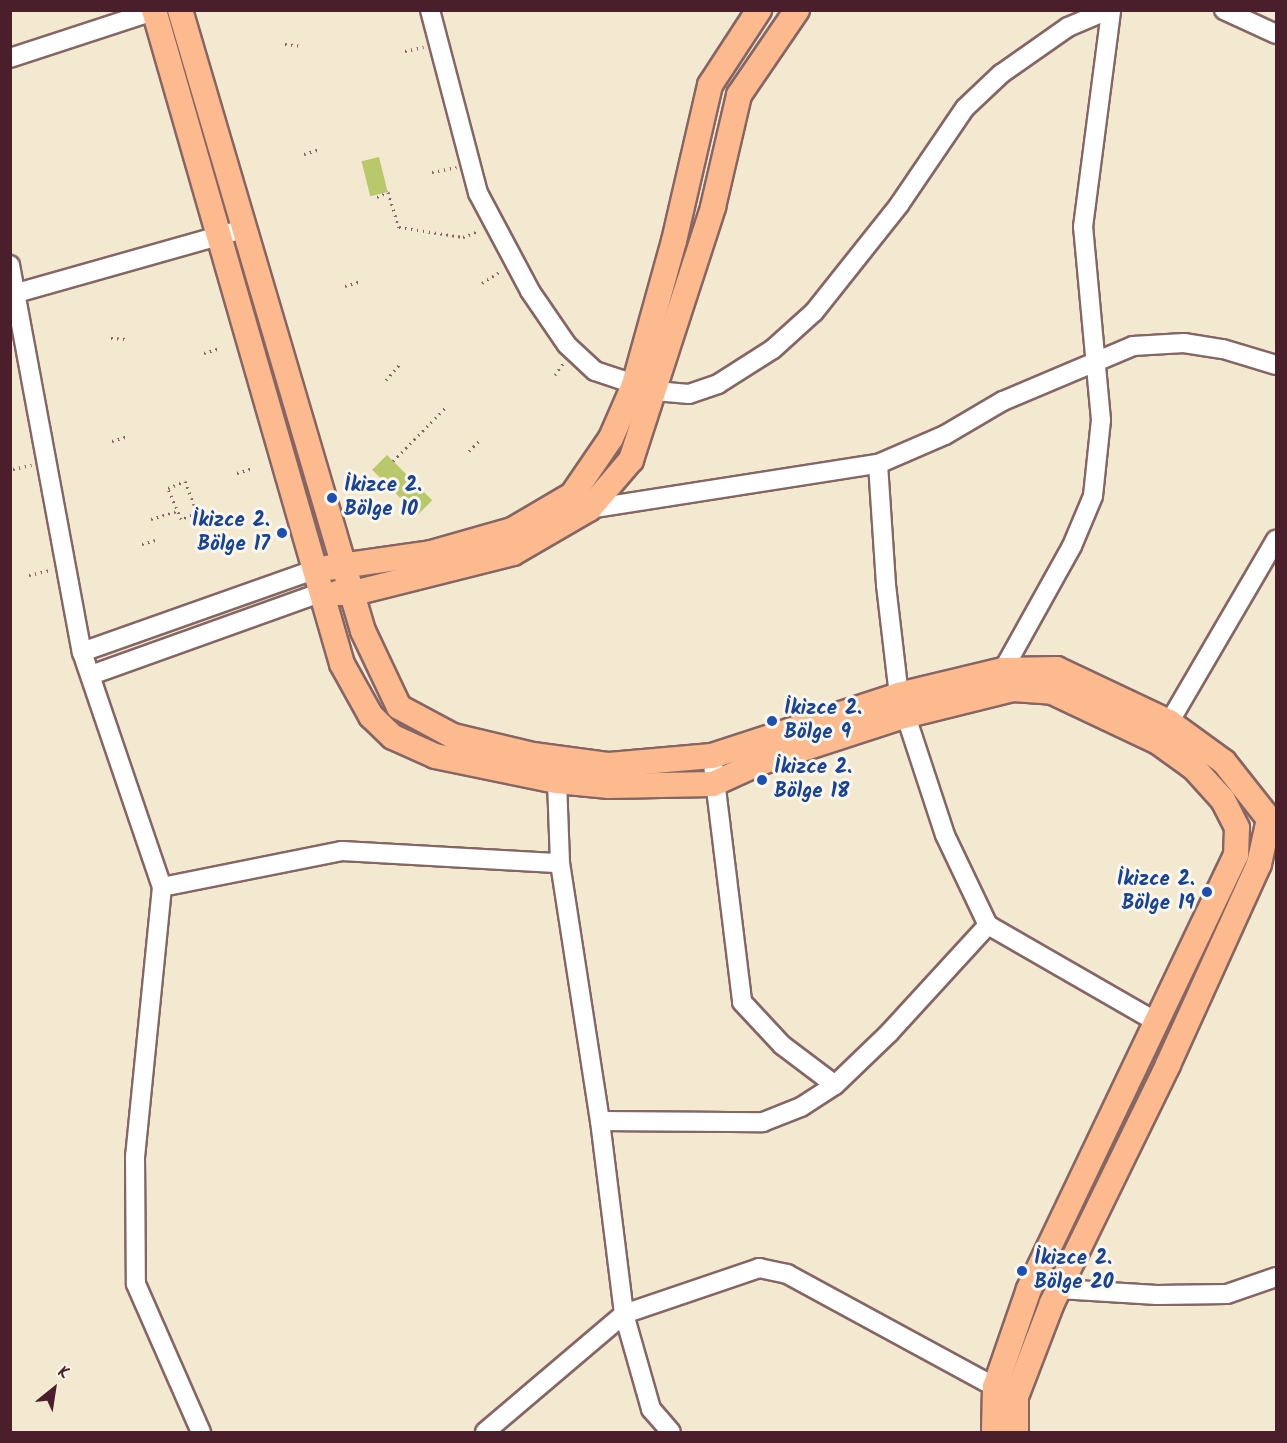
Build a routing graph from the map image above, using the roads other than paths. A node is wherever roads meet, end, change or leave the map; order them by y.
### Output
1 (180, 10) edge
2 (430, 10) edge
3 (759, 10) edge
4 (797, 10) edge
5 (1110, 10) edge
6 (1224, 10) edge
7 (155, 11) edge
8 (1276, 34) edge
9 (10, 58) edge
10 (245, 228) junction
11 (219, 236) junction
12 (10, 265) edge
13 (17, 293) junction
14 (1097, 358) junction
15 (1276, 365) edge
16 (644, 388) junction
17 (878, 464) junction
18 (589, 508) junction
19 (1276, 540) edge
20 (342, 565) junction
21 (316, 582) junction
22 (354, 592) junction
23 (82, 652) junction
24 (1003, 670) junction
25 (91, 675) junction
26 (902, 706) junction
27 (1164, 732) junction
28 (712, 756) junction
29 (557, 781) junction
30 (713, 784) junction
31 (1273, 818) edge
32 (1237, 828) junction
33 (560, 864) junction
34 (162, 887) junction
35 (988, 925) junction
36 (1157, 1022) junction
37 (835, 1085) junction
38 (600, 1121) junction
39 (1276, 1277) edge
40 (1059, 1289) junction
41 (624, 1314) junction
42 (1005, 1392) junction
43 (201, 1432) edge
44 (485, 1432) edge
45 (670, 1432) edge
46 (994, 1432) edge
47 (1016, 1432) edge

1 - 10 main road
2 - 16 street
3 - 16 main road
4 - 16 main road
5 - 14 street
5 - 16 street
6 - 8 street
7 - 9 street
7 - 11 main road
10 - 11 street
10 - 20 main road
11 - 13 street
11 - 21 main road
12 - 13 street
13 - 23 street
14 - 15 street
14 - 17 street
14 - 24 street
16 - 18 main road
16 - 20 main road
17 - 18 street
17 - 26 street
18 - 22 main road
19 - 27 street
20 - 21 main road
20 - 22 main road
21 - 22 main road
21 - 23 street
21 - 25 street
21 - 29 main road
22 - 28 main road
23 - 25 street
24 - 26 main road
24 - 27 main road
25 - 34 street
26 - 27 main road
26 - 28 main road
26 - 30 main road
26 - 35 street
27 - 31 main road
27 - 32 main road
28 - 30 street
29 - 30 main road
29 - 33 street
30 - 37 street
31 - 32 street
31 - 40 main road
32 - 36 main road
33 - 34 street
33 - 38 street
34 - 43 street
35 - 36 street
35 - 37 street
36 - 42 main road
37 - 38 street
38 - 41 street
39 - 40 street
40 - 42 main road
41 - 42 street
41 - 44 street
41 - 45 street
42 - 46 main road
42 - 47 main road

